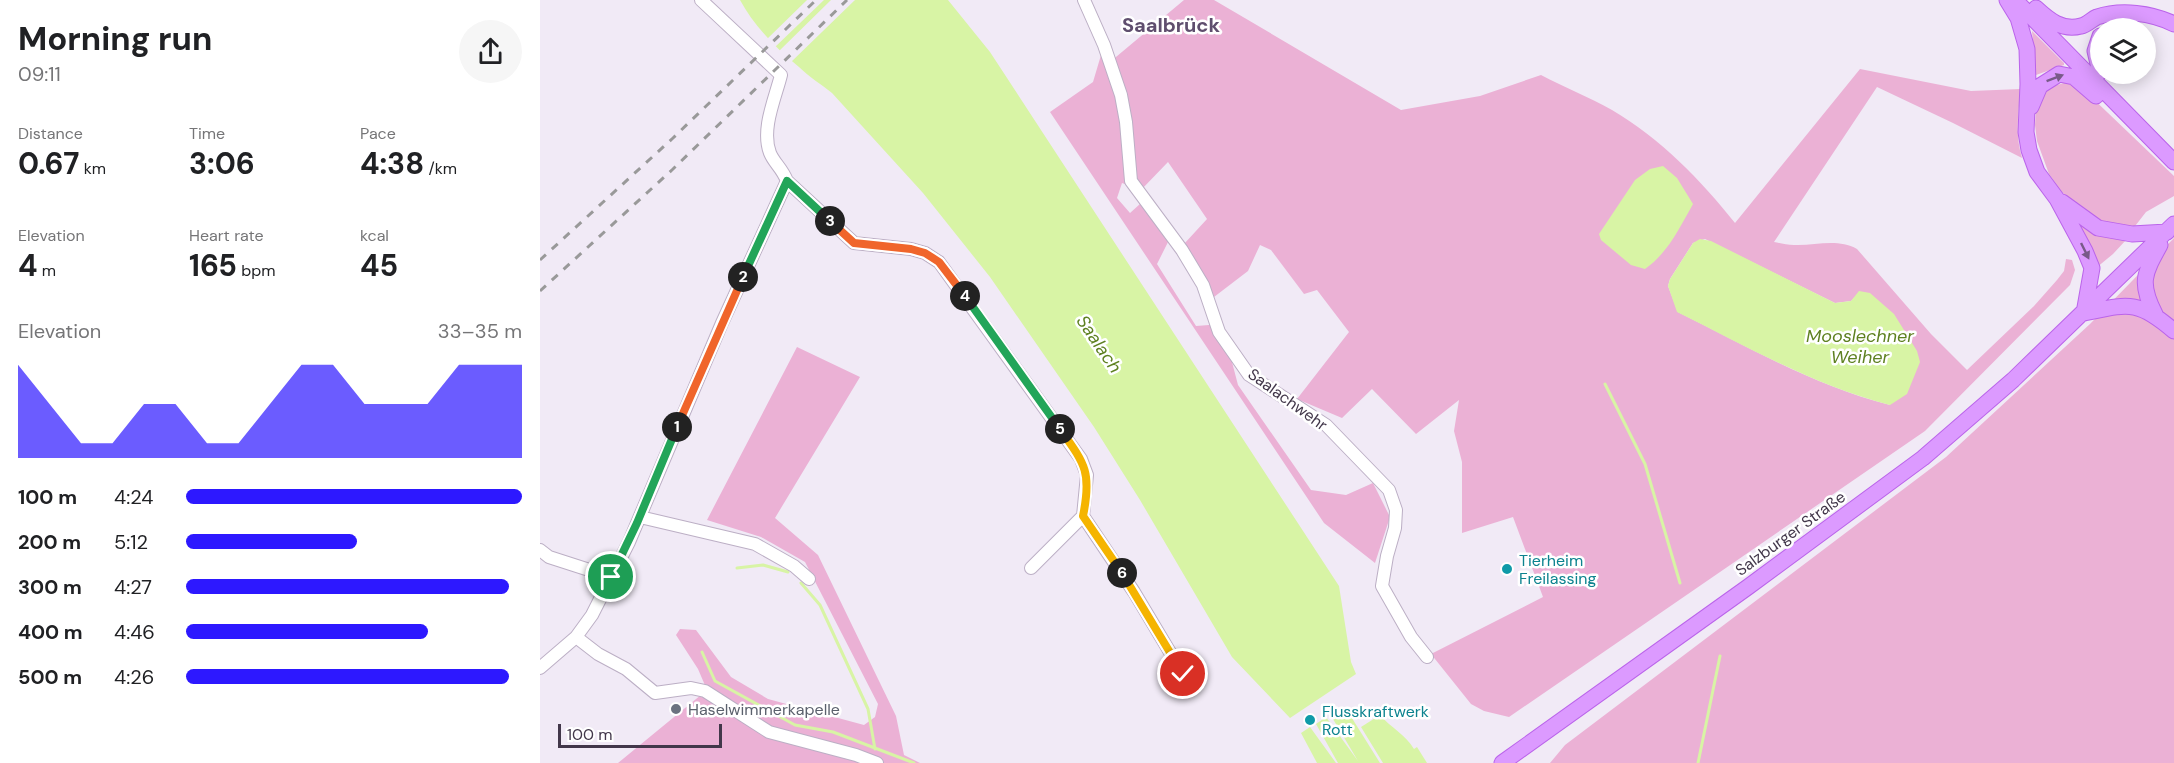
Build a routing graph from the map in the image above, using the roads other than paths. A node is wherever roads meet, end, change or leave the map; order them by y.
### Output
1 (701, 0) edge
2 (1084, 0) edge
3 (2007, 0) edge
4 (2015, 0) edge
5 (2028, 0) edge
6 (2113, 15) junction
7 (2111, 18) edge
8 (2174, 24) edge
9 (2104, 84) edge
10 (2107, 92) junction
11 (2026, 124) junction
12 (2144, 132) junction
13 (2174, 162) edge
14 (787, 181) junction
15 (2057, 199) junction
16 (2170, 228) edge
17 (2084, 313) junction
18 (2155, 314) junction
19 (2174, 331) edge
20 (1083, 516) junction
21 (638, 520) junction
22 (540, 550) edge
23 (1031, 568) dead end
24 (611, 577) junction
25 (808, 579) dead end
26 (576, 637) junction
27 (1427, 657) dead end
28 (540, 668) edge
29 (1183, 674) dead end
30 (877, 763) edge
31 (1502, 763) edge

1 - 14 street
2 - 27 street, Saalachwehr
3 - 11 main road
4 - 10 main road
5 - 6 main road
6 - 7 main road
6 - 8 main road
9 - 10 main road
10 - 12 main road
11 -> 12 main road
11 - 15 main road
12 - 13 main road
14 - 20 street
14 - 21 street
15 - 16 main road
15 -> 17 main road
16 - 17 main road, Salzburger Straße
16 - 18 main road
17 - 18 main road
17 - 31 main road, Salzburger Straße
18 - 19 main road
20 - 23 street
20 - 29 street
21 - 24 street
21 - 25 street
22 - 24 street
24 - 26 street
26 - 28 street
26 - 30 street

